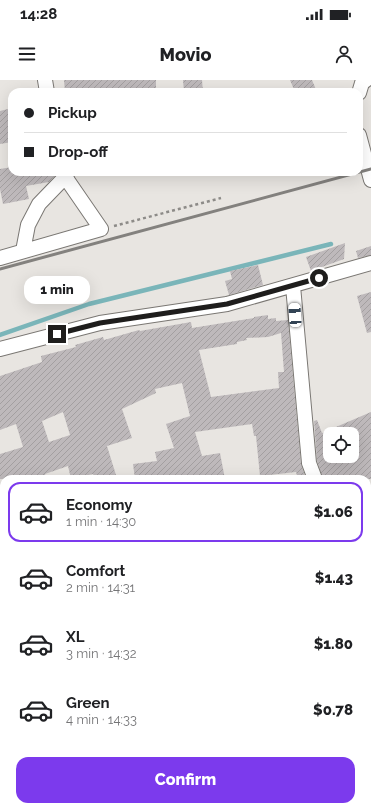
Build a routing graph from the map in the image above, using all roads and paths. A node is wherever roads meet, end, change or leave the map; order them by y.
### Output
1 (363, 150) edge
2 (63, 176) edge
3 (66, 176) edge
4 (371, 180) edge
5 (221, 198) dead end
6 (102, 229) junction
7 (23, 251) junction
8 (0, 258) edge
9 (371, 263) edge
10 (293, 286) junction
11 (0, 349) edge
12 (314, 475) edge

1 - 4 street
2 - 7 street
3 - 6 street
5 - 6 path
6 - 7 street
7 - 8 street
9 - 10 street
10 - 11 street
10 - 12 street

